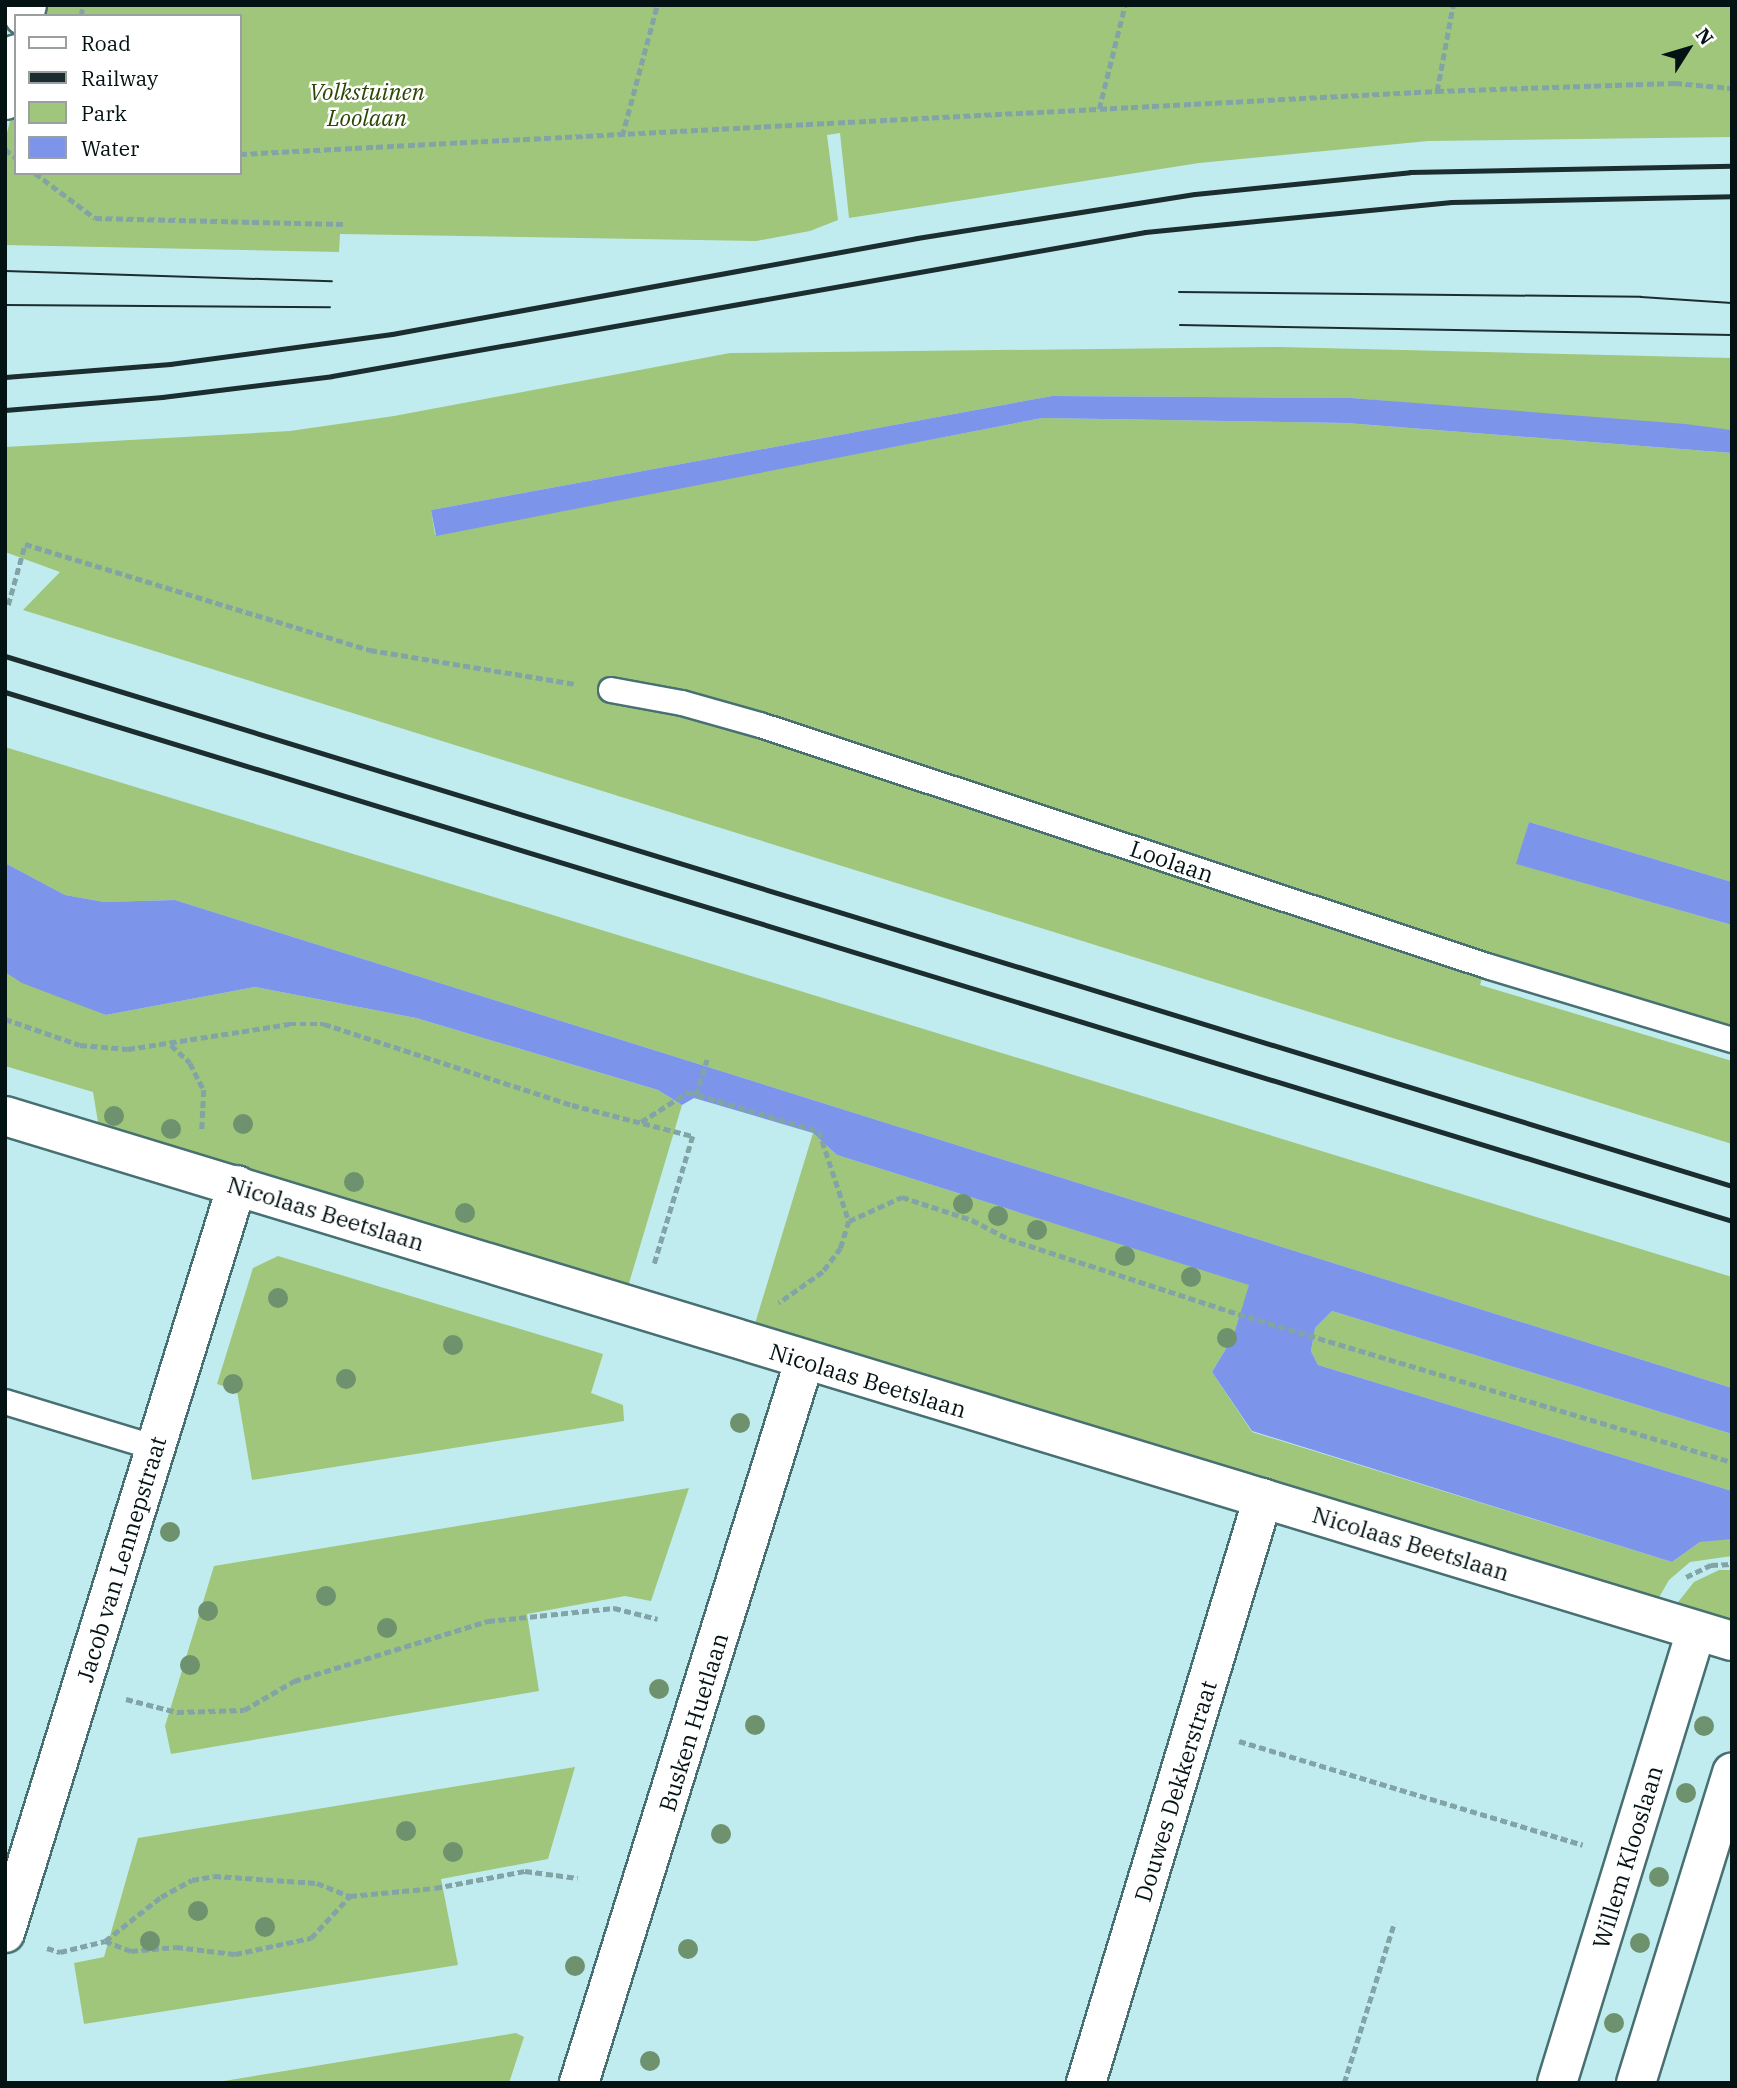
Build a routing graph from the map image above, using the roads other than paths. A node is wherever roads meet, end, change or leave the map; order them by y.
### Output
1 (14, 62) edge
2 (5, 100) edge
3 (611, 690) road end
4 (1732, 1041) edge
5 (5, 1116) edge
6 (237, 1185) junction
7 (804, 1362) junction
8 (5, 1402) edge
9 (156, 1448) junction
10 (1263, 1498) junction
11 (1714, 1636) edge
12 (1732, 1773) edge
13 (22, 1939) edge
14 (579, 2083) edge
15 (1086, 2083) edge
16 (1557, 2083) edge
17 (1636, 2083) edge

1 - 2 street
3 - 4 lane, Loolaan
5 - 6 street, Nicolaas Beetslaan
6 - 7 street, Nicolaas Beetslaan
6 - 9 street, Jacob van Lennepstraat
7 - 10 street, Nicolaas Beetslaan
7 - 14 street, Busken Huetlaan
8 - 9 lane
9 - 13 street, Jacob van Lennepstraat
10 - 11 street, Nicolaas Beetslaan
10 - 15 street, Douwes Dekkerstraat
11 - 16 street, Willem Klooslaan
12 - 17 street

